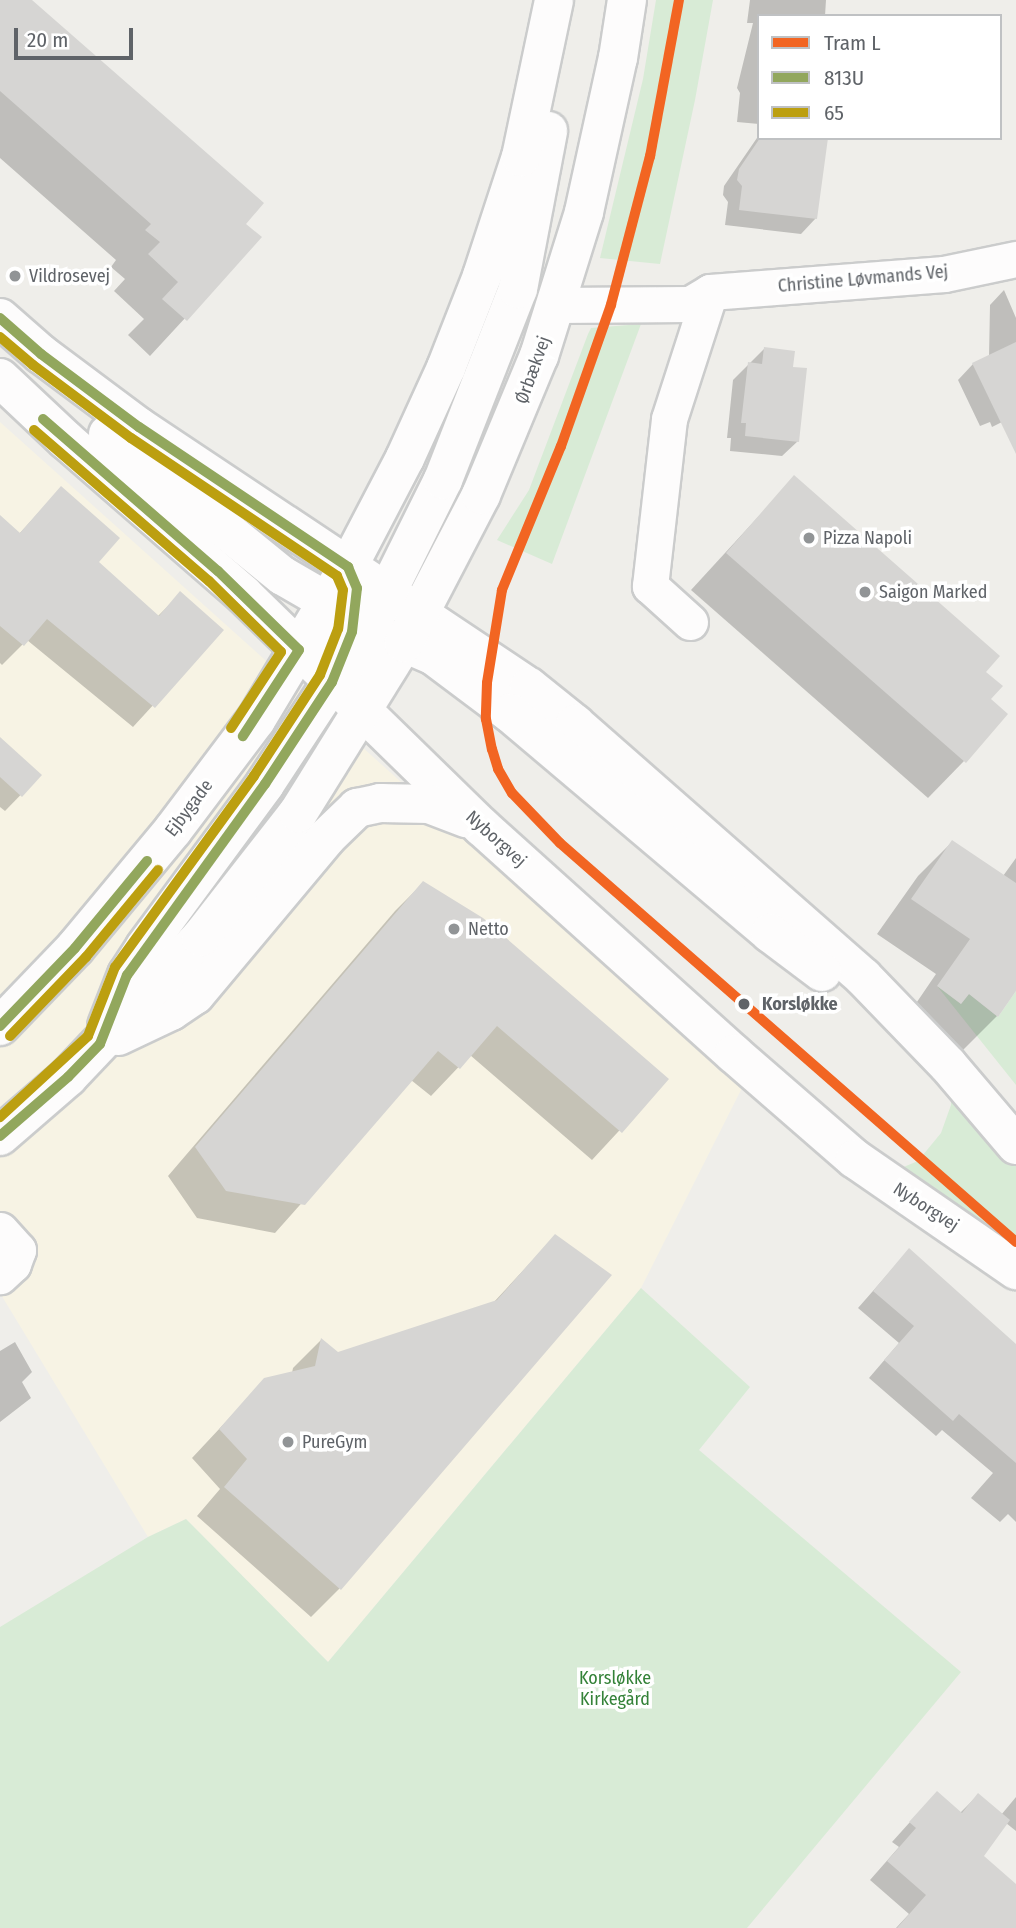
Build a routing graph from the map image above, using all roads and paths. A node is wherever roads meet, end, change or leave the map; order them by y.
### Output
1 (554, 0) edge
2 (563, 0) edge
3 (626, 0) edge
4 (1016, 259) edge
5 (710, 292) junction
6 (556, 305) junction
7 (0, 318) edge
8 (0, 353) edge
9 (0, 378) edge
10 (348, 567) junction
11 (360, 615) junction
12 (690, 622) dead end
13 (412, 629) junction
14 (299, 650) junction
15 (332, 682) junction
16 (362, 712) junction
17 (482, 827) junction
18 (0, 1027) edge
19 (100, 1044) junction
20 (0, 1136) edge
21 (1016, 1144) edge
22 (0, 1230) edge
23 (1016, 1270) edge
24 (0, 1276) edge

1 - 10 main road
2 - 11 main road
3 - 6 main road, Ørbækvej
4 - 5 street, Christine Løvmands Vej
5 - 6 street, Christine Løvmands Vej
5 - 12 street
6 - 13 main road, Ørbækvej
7 - 10 main road
8 - 11 main road
9 - 14 main road, Nyborgvej
10 - 11 main road, Ejbygade
11 - 13 main road
11 - 14 main road, Ejbygade
11 - 15 main road
11 - 16 main road
13 - 16 main road, Ørbækvej
13 - 21 main road
14 - 15 main road, Nyborgvej
14 - 18 main road, Ejbygade
15 - 16 main road, Nyborgvej
15 - 19 main road
16 - 17 main road, Nyborgvej
16 - 19 main road
17 - 19 main road
17 - 23 main road, Nyborgvej
19 - 20 main road
22 - 24 street

